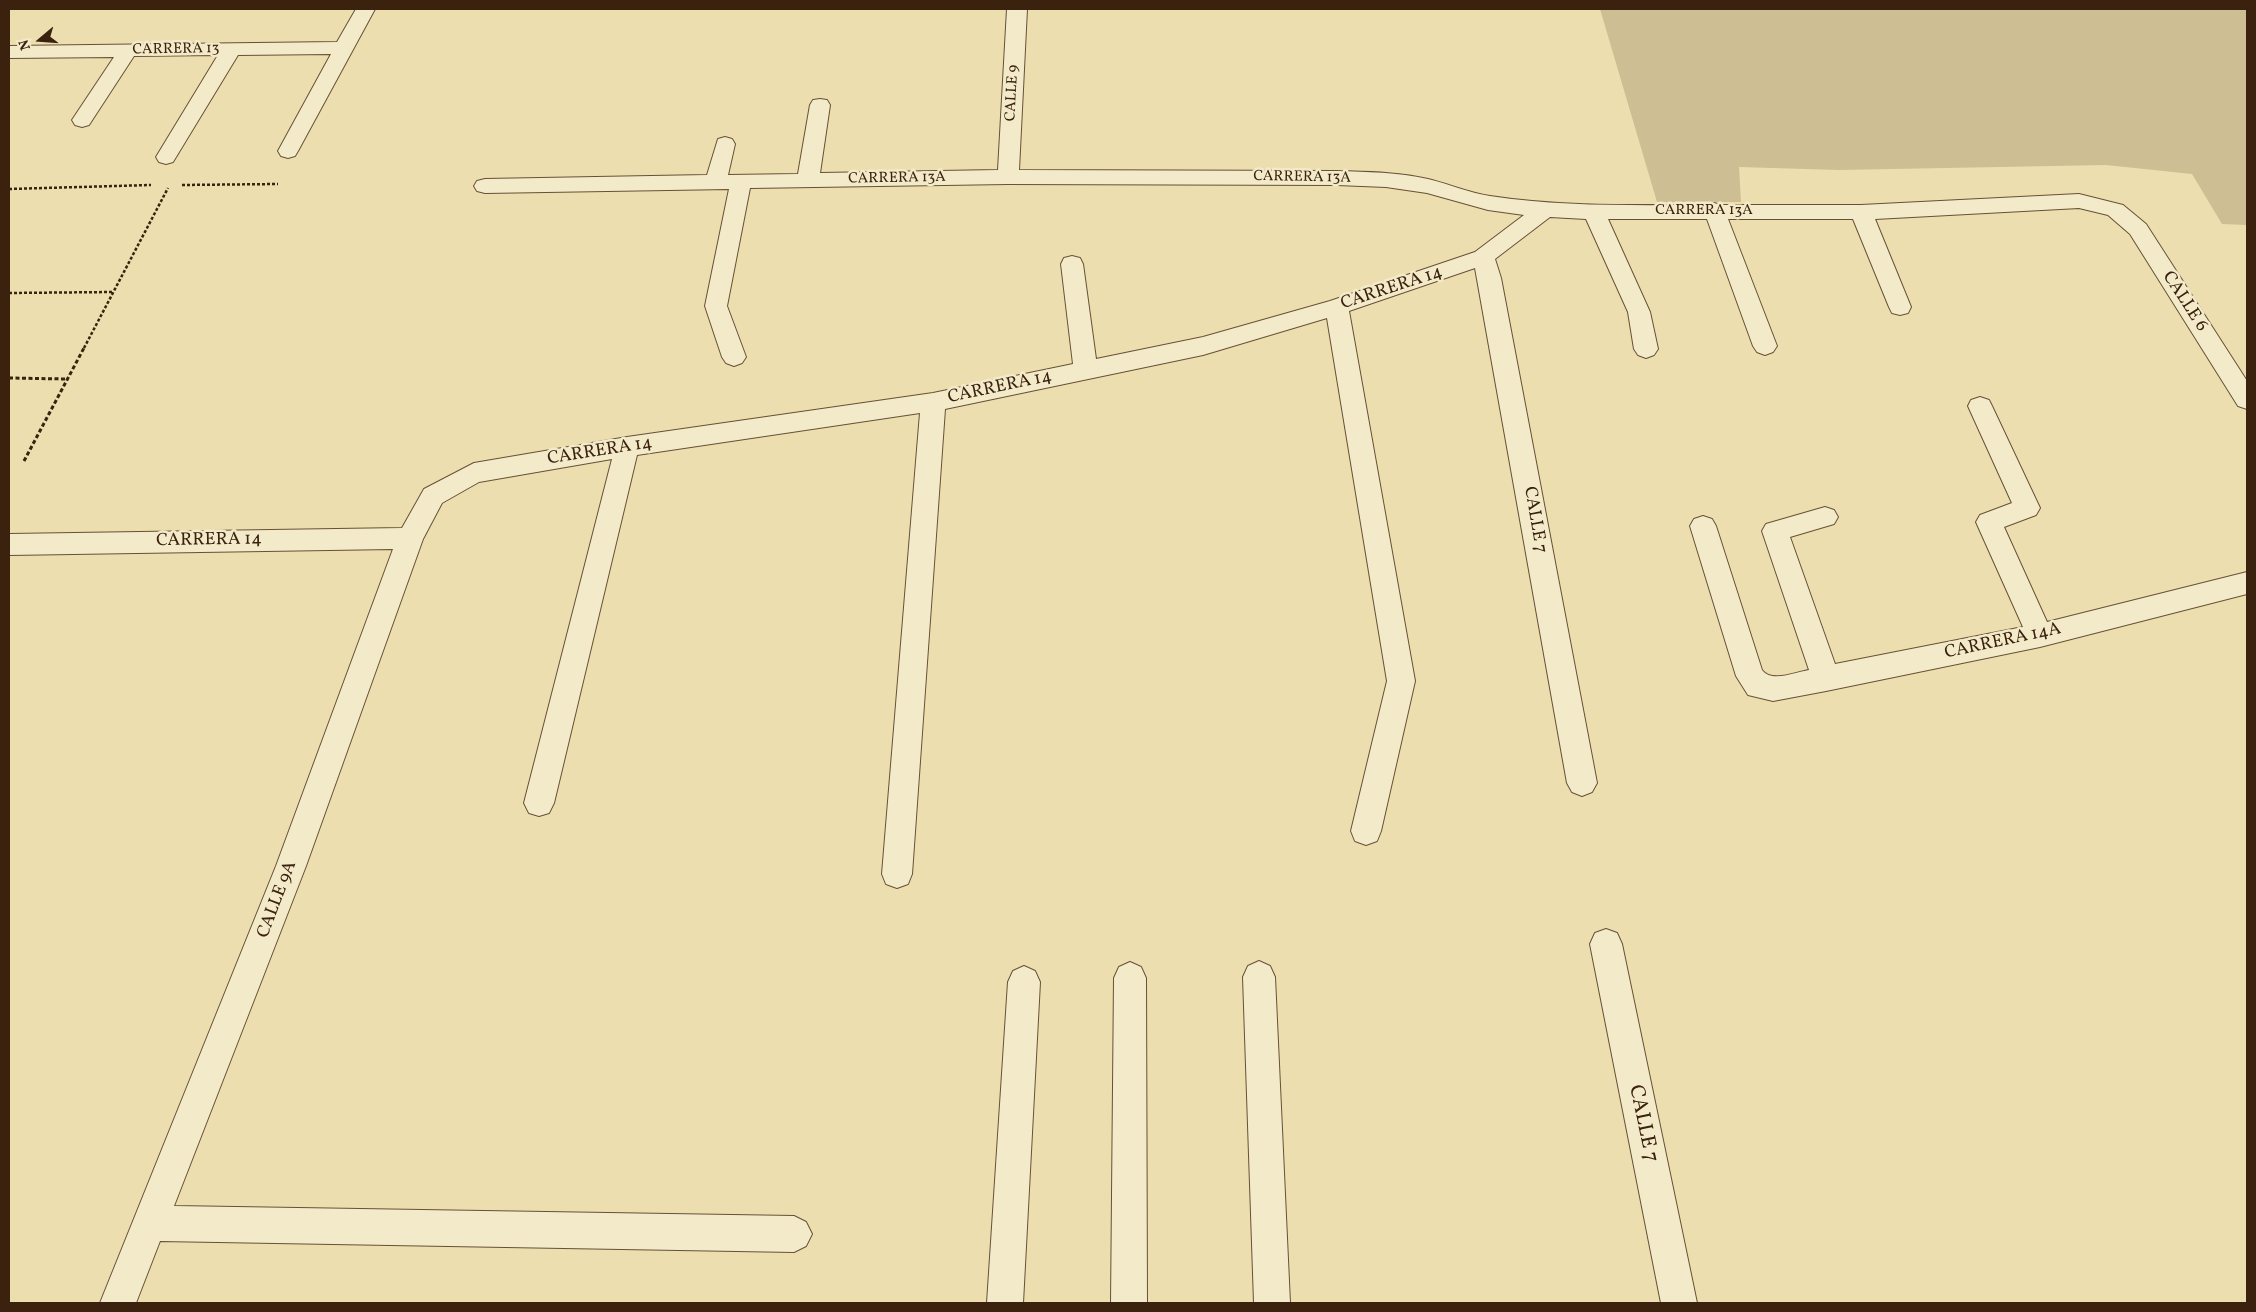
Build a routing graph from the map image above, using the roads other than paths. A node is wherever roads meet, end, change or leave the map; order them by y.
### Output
1 (365, 9) edge
2 (1017, 9) edge
3 (344, 48) junction
4 (232, 49) junction
5 (128, 50) junction
6 (9, 52) edge
7 (820, 105) dead end
8 (82, 120) dead end
9 (725, 144) dead end
10 (288, 152) dead end
11 (166, 157) dead end
12 (1008, 177) junction
13 (808, 180) junction
14 (716, 182) junction
15 (741, 182) junction
16 (485, 186) dead end
17 (1545, 210) junction
18 (1714, 210) junction
19 (2115, 210) joint
20 (1594, 212) junction
21 (1860, 212) junction
22 (1483, 257) junction
23 (1072, 264) dead end
24 (1337, 307) junction
25 (1900, 307) dead end
26 (1765, 346) dead end
27 (1646, 349) dead end
28 (734, 357) dead end
29 (1086, 370) junction
30 (2247, 400) edge
31 (933, 402) junction
32 (1980, 406) dead end
33 (627, 447) junction
34 (433, 496) joint
35 (1825, 517) dead end
36 (1703, 526) dead end
37 (410, 538) junction
38 (9, 544) edge
39 (2247, 584) edge
40 (2040, 635) junction
41 (1826, 678) junction
42 (1582, 783) dead end
43 (539, 803) dead end
44 (1366, 831) dead end
45 (897, 874) dead end
46 (1606, 944) dead end
47 (1258, 977) dead end
48 (1130, 978) dead end
49 (1024, 982) dead end
50 (150, 1222) junction
51 (794, 1234) dead end
52 (118, 1303) edge
53 (1005, 1303) edge
54 (1129, 1303) edge
55 (1272, 1303) edge
56 (1679, 1303) edge

1 - 3 street
2 - 12 street, CALLE 9
3 - 4 street, CARRERA 13
3 - 10 street
4 - 5 street, CARRERA 13
4 - 11 street
5 - 6 street, CARRERA 13
5 - 8 street
7 - 13 street
9 - 14 street
12 - 13 street, CARRERA 13A
12 - 17 street, CARRERA 13A
13 - 15 street, CARRERA 13A
14 - 15 street, CARRERA 13A
14 - 16 street, CARRERA 13A
15 - 28 street
17 - 20 street, CARRERA 13A
17 - 22 street, CARRERA 14
18 - 20 street, CARRERA 13A
18 - 21 street, CARRERA 13A
18 - 26 street
19 - 21 street, CARRERA 13A
19 - 30 street, CALLE 6
20 - 27 street
21 - 25 street
22 - 24 street, CARRERA 14
22 - 42 street, CALLE 7
23 - 29 street
24 - 29 street, CARRERA 14
24 - 44 street
29 - 31 street, CARRERA 14
31 - 33 street, CARRERA 14
31 - 45 street
32 - 40 street
33 - 34 street, CARRERA 14
33 - 43 street
34 - 37 street, CALLE 9A
35 - 41 street
36 - 41 street, CARRERA 14A
37 - 38 street, CARRERA 14
37 - 50 street, CALLE 9A
39 - 40 street, CARRERA 14A
40 - 41 street, CARRERA 14A
46 - 56 street, CALLE 7
47 - 55 street
48 - 54 street
49 - 53 street
50 - 51 street
50 - 52 street, CALLE 9A

